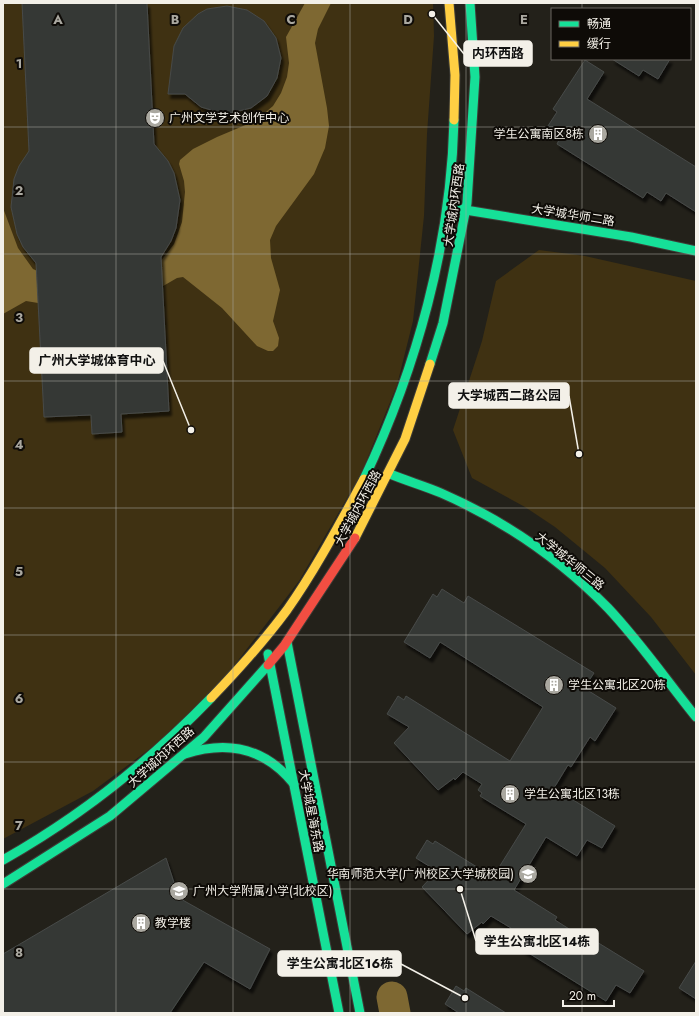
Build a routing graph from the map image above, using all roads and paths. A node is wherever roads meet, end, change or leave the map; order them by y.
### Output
1 (450, 3) edge
2 (470, 3) edge
3 (446, 207) junction
4 (467, 210) junction
5 (696, 251) edge
6 (390, 474) junction
7 (265, 637) junction
8 (287, 642) junction
9 (270, 663) junction
10 (696, 717) edge
11 (184, 755) junction
12 (294, 784) junction
13 (3, 860) edge
14 (3, 884) edge
15 (339, 1013) edge
16 (360, 1013) edge

1 - 3 main road, 大学城内环西路
2 - 4 main road, 大学城内环西路
3 - 4 main road, 大学城华师二路
3 - 7 main road, 大学城内环西路
4 - 5 main road, 大学城华师二路
4 - 6 main road, 大学城内环西路
6 - 8 main road, 大学城内环西路
6 - 10 main road, 大学城华师三路
7 - 9 main road, 大学城星海东路
7 - 13 main road, 大学城内环西路
8 - 9 main road, 大学城内环西路
8 - 16 main road, 大学城星海东路
9 - 11 main road, 大学城内环西路
9 - 12 main road, 大学城星海东路
11 - 12 main road
11 - 14 main road, 大学城内环西路
12 - 15 main road, 大学城星海东路

